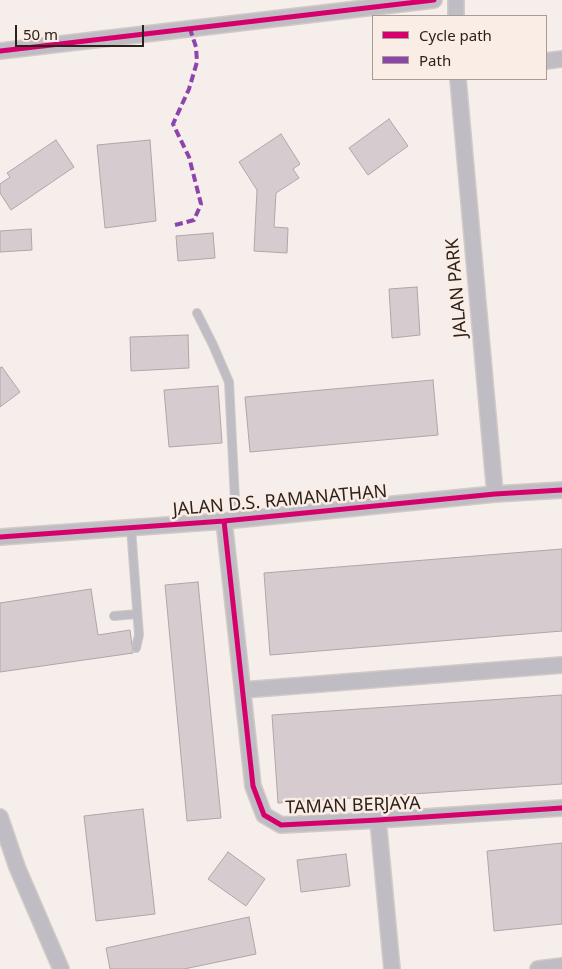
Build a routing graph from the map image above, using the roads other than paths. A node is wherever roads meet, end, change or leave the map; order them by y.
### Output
1 (434, 0) edge
2 (456, 0) edge
3 (456, 15) edge
4 (0, 51) edge
5 (562, 59) edge
6 (547, 61) edge
7 (458, 80) edge
8 (197, 313) dead end
9 (562, 490) edge
10 (495, 494) junction
11 (230, 521) junction
12 (131, 528) junction
13 (0, 537) edge
14 (136, 614) junction
15 (114, 616) dead end
16 (136, 648) dead end
17 (562, 665) edge
18 (243, 690) junction
19 (562, 808) edge
20 (0, 817) edge
21 (378, 820) junction
22 (562, 966) edge
23 (61, 969) edge
24 (392, 969) edge
25 (538, 969) edge

1 - 4 street
2 - 3 street
5 - 6 street
7 - 10 street, JALAN PARK
8 - 11 lane
9 - 10 street, JALAN D.S. RAMANATHAN
10 - 11 street, JALAN D.S. RAMANATHAN
11 - 12 street, JALAN D.S. RAMANATHAN
11 - 18 street, TAMAN BERJAYA
12 - 13 street, JALAN D.S. RAMANATHAN
12 - 14 lane
14 - 15 lane
14 - 16 lane
17 - 18 street
18 - 21 street, TAMAN BERJAYA
19 - 21 street, TAMAN BERJAYA
20 - 23 street
21 - 24 street, TAMAN BERJAYA
22 - 25 street

